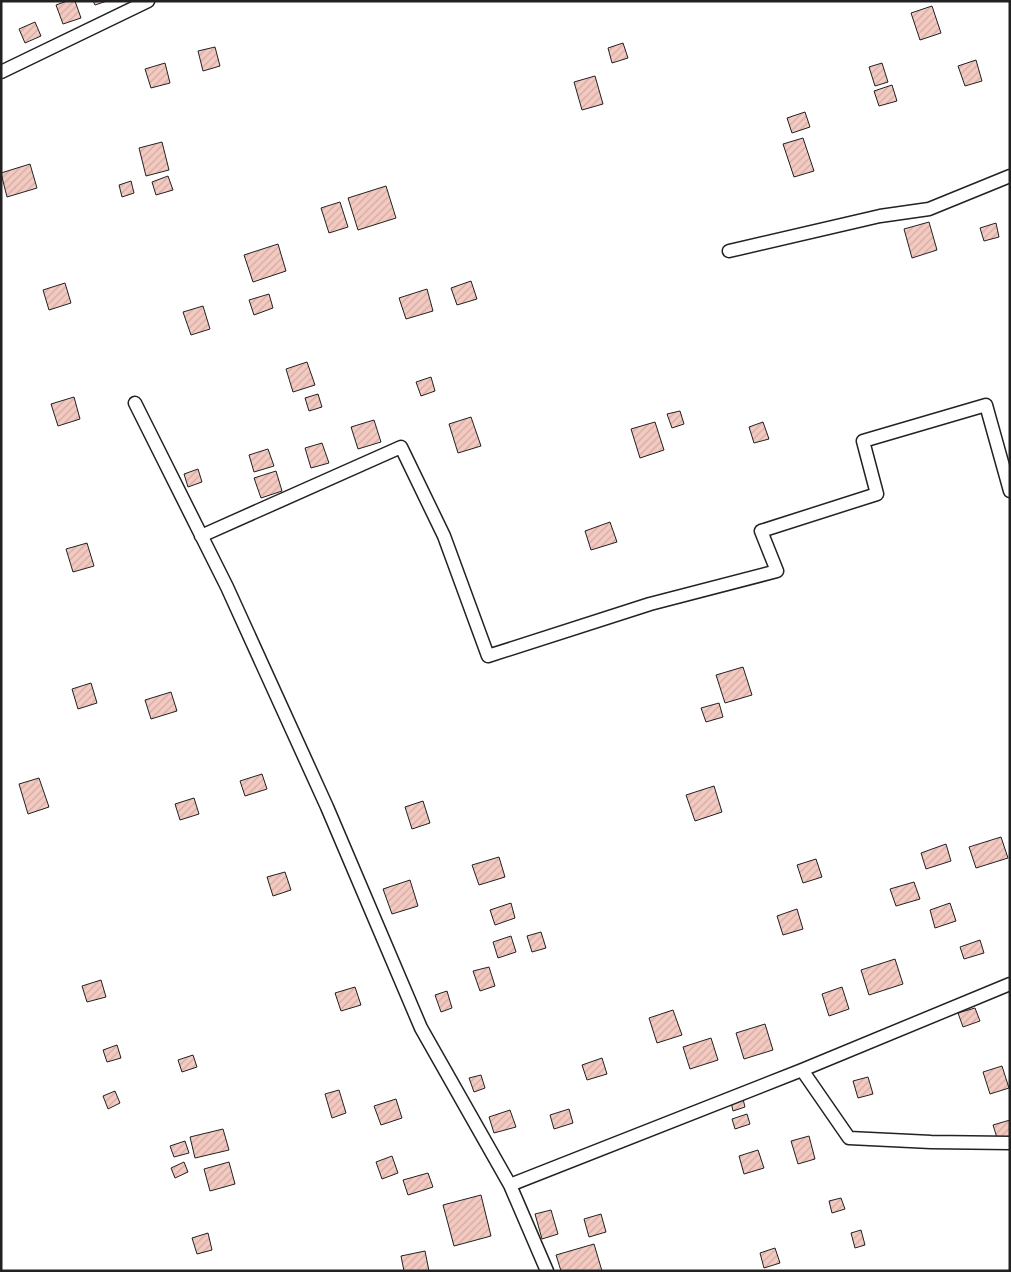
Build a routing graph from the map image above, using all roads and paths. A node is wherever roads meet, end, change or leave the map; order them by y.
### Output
1 (148, 1) edge
2 (1, 72) edge
3 (1010, 176) edge
4 (729, 251) dead end
5 (135, 402) dead end
6 (1010, 490) edge
7 (201, 536) junction
8 (1010, 984) edge
9 (802, 1070) junction
10 (1010, 1143) edge
11 (510, 1185) junction
12 (547, 1271) edge

1 - 2 street
3 - 4 street
5 - 7 street
6 - 7 street
7 - 11 street
8 - 9 street
9 - 10 street
9 - 11 street
11 - 12 street

